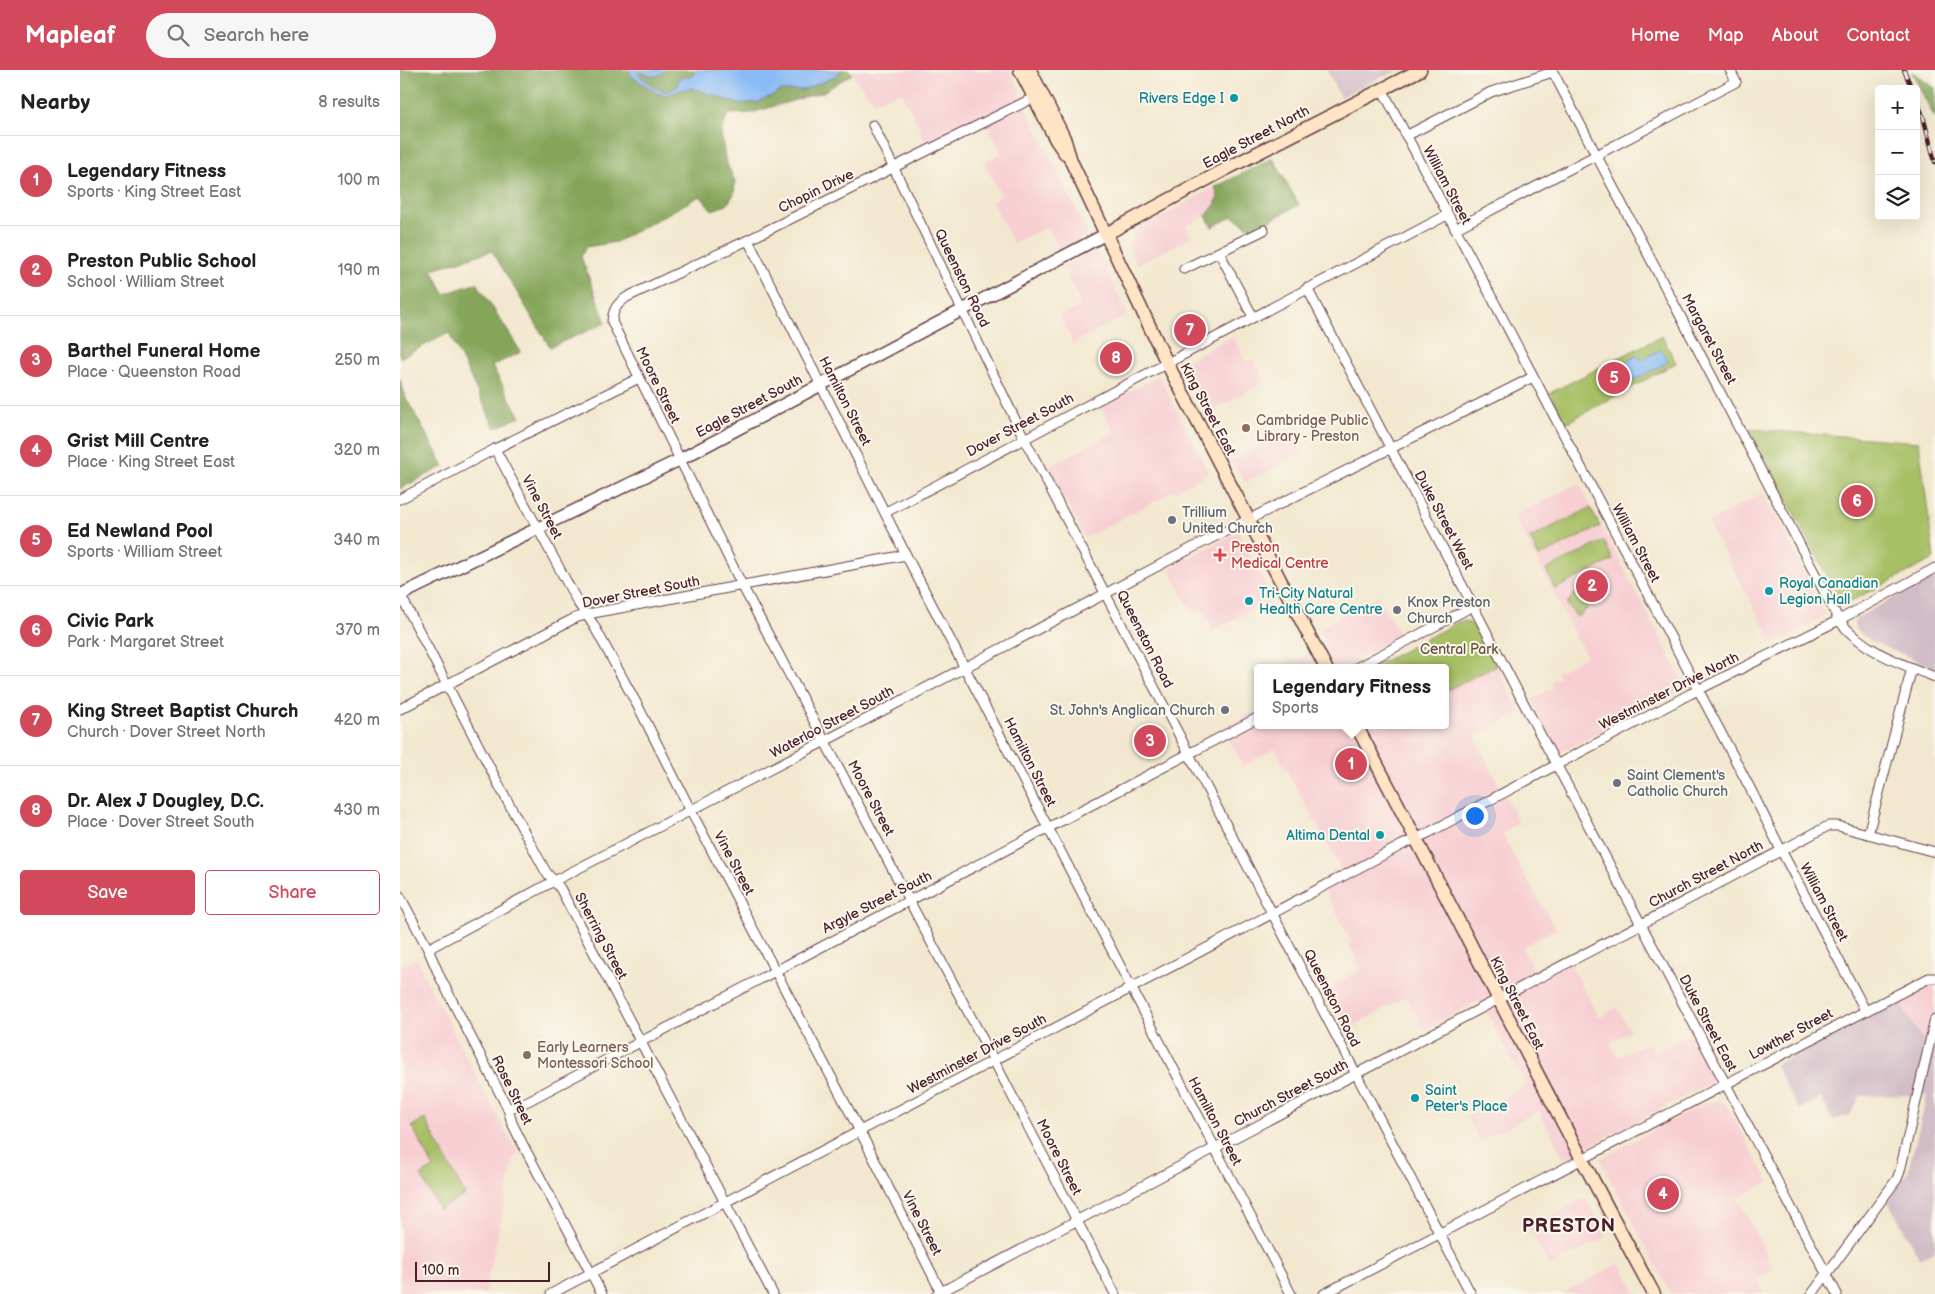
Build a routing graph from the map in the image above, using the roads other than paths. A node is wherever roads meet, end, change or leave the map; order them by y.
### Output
1 (1020, 70) edge
2 (1030, 70) edge
3 (1420, 70) edge
4 (1730, 70) edge
5 (1382, 89) junction
6 (1033, 98) junction
7 (873, 125) dead end
8 (1406, 136) junction
9 (1596, 155) junction
10 (1071, 161) junction
11 (892, 168) junction
12 (1447, 214) junction
13 (1455, 229) junction
14 (1264, 230) dead end
15 (1106, 234) junction
16 (748, 240) junction
17 (1219, 252) junction
18 (1184, 268) dead end
19 (1307, 288) junction
20 (963, 310) junction
21 (613, 311) joint
22 (1253, 317) junction
23 (1166, 363) junction
24 (639, 378) junction
25 (1532, 378) junction
26 (822, 385) junction
27 (1024, 438) junction
28 (1390, 448) junction
29 (496, 449) junction
30 (679, 460) junction
31 (400, 499) edge
32 (886, 512) junction
33 (1248, 520) junction
34 (537, 528) junction
35 (906, 556) junction
36 (1935, 568) edge
37 (743, 586) junction
38 (1106, 593) junction
39 (400, 594) edge
40 (1473, 606) junction
41 (586, 615) junction
42 (1839, 620) junction
43 (1324, 664) edge
44 (1364, 664) edge
45 (965, 666) junction
46 (1912, 668) junction
47 (1935, 677) edge
48 (446, 685) junction
49 (1698, 691) junction
50 (400, 709) edge
51 (1254, 720) edge
52 (1358, 729) edge
53 (825, 741) junction
54 (1189, 754) junction
55 (1556, 764) junction
56 (691, 810) junction
57 (1048, 827) junction
58 (1868, 834) junction
59 (1415, 838) junction
60 (1780, 850) junction
61 (1935, 852) edge
62 (554, 881) junction
63 (400, 896) edge
64 (909, 901) junction
65 (1273, 914) junction
66 (1641, 924) junction
67 (428, 949) junction
68 (775, 970) junction
69 (1935, 978) edge
70 (1130, 988) junction
71 (1499, 999) junction
72 (1865, 1010) junction
73 (1935, 1019) edge
74 (640, 1042) junction
75 (994, 1060) junction
76 (1356, 1074) junction
77 (1726, 1085) junction
78 (508, 1109) junction
79 (860, 1130) junction
80 (1214, 1149) junction
81 (1582, 1160) junction
82 (725, 1202) junction
83 (1076, 1220) junction
84 (1439, 1234) junction
85 (591, 1273) junction
86 (1826, 1275) junction
87 (940, 1293) edge
88 (551, 1294) edge
89 (602, 1294) edge
90 (773, 1294) edge
91 (1115, 1294) edge
92 (1291, 1294) edge
93 (1324, 1294) edge
94 (1471, 1294) edge
95 (1654, 1294) edge
96 (1812, 1294) edge
97 (1837, 1294) edge

1 - 6 main road, King Street East
2 - 10 main road, King Street East
3 - 5 main road, Eagle Street North
4 - 9 street
5 - 8 street, William Street
5 - 15 main road, Eagle Street North
6 - 10 main road, King Street East
6 - 11 street, Chopin Drive
7 - 11 street, Queenston Road
8 - 9 street, Margaret Street
8 - 12 street, William Street
9 - 13 street
9 - 42 street, Margaret Street
10 - 15 main road, King Street East
11 - 16 street, Chopin Drive
11 - 20 street, Queenston Road
12 - 13 street, William Street
12 - 19 street, Dover Street South
13 - 25 street, William Street
14 - 17 street
15 - 20 street, Eagle Street South
15 - 23 main road, King Street East
16 - 21 street, Chopin Drive
16 - 26 street, Hamilton Street
17 - 18 street
17 - 22 street
19 - 22 street, Dover Street South
19 - 28 street, Duke Street West
20 - 26 street, Eagle Street South
20 - 27 street, Queenston Road
21 - 24 street, Moore Street
22 - 23 street, Dover Street South
23 - 27 street, Dover Street South
23 - 33 main road, King Street East
24 - 29 street
24 - 30 street, Moore Street
25 - 28 street, Waterloo Street South
25 - 49 street, William Street
26 - 30 street, Eagle Street South
26 - 32 street, Hamilton Street
27 - 32 street, Dover Street South
27 - 38 street, Queenston Road
28 - 33 street, Waterloo Street South
28 - 40 street, Duke Street West
29 - 31 street
29 - 34 street, Vine Street
30 - 34 street, Eagle Street South
30 - 37 street, Moore Street
32 - 35 street, Hamilton Street
33 - 38 street, Waterloo Street South
33 - 43 main road, King Street East
34 - 39 street, Eagle Street South
34 - 41 street, Vine Street
35 - 37 street, Dover Street South
35 - 45 street, Hamilton Street
36 - 42 street, Westminster Drive North
37 - 41 street, Dover Street South
37 - 53 street, Moore Street
38 - 45 street, Waterloo Street South
38 - 54 street, Queenston Road
39 - 48 street, Sherring Street
40 - 44 street
40 - 55 street, Duke Street West
41 - 48 street, Dover Street South
41 - 56 street, Vine Street
42 - 46 street, Margaret Street
42 - 49 street, Westminster Drive North
45 - 53 street, Waterloo Street South
45 - 57 street, Hamilton Street
46 - 47 street, Margaret Street
46 - 58 street
48 - 50 street, Dover Street South
48 - 62 street, Sherring Street
49 - 55 street, Westminster Drive North
49 - 60 street, William Street
51 - 54 street, Argyle Street South
52 - 59 main road, King Street East
53 - 56 street, Waterloo Street South
53 - 64 street, Moore Street
54 - 57 street, Argyle Street South
54 - 65 street, Queenston Road
55 - 59 street, Westminster Drive North
55 - 66 street, Duke Street East
56 - 62 street, Waterloo Street South
56 - 68 street, Vine Street
57 - 64 street, Argyle Street South
57 - 70 street, Hamilton Street
58 - 60 street, Church Street North
58 - 61 street, Church Street North
59 - 65 street, Westminster Drive South
59 - 71 main road, King Street East
60 - 66 street, Church Street North
60 - 72 street, William Street
62 - 67 street, Waterloo Street South
62 - 74 street, Sherring Street
63 - 67 street, Rose Street
64 - 68 street, Argyle Street South
64 - 75 street, Moore Street
65 - 70 street, Westminster Drive South
65 - 76 street, Queenston Road
66 - 71 street, Church Street North
66 - 77 street, Duke Street East
67 - 78 street, Rose Street
68 - 74 street, Argyle Street South
68 - 79 street, Vine Street
69 - 72 street, Lowther Street
70 - 75 street, Westminster Drive South
70 - 80 street, Hamilton Street
71 - 76 street, Church Street South
71 - 81 main road, King Street East
72 - 77 street, Lowther Street
73 - 86 street
74 - 78 street, Argyle Street South
74 - 82 street, Sherring Street
75 - 79 street, Westminster Drive South
75 - 83 street, Moore Street
76 - 80 street, Church Street South
76 - 84 street, Queenston Road
77 - 81 street, Lowther Street
77 - 86 street, Duke Street East
78 - 85 street, Rose Street
79 - 82 street, Westminster Drive South
79 - 87 street, Vine Street
80 - 83 street, Church Street South
80 - 92 street, Hamilton Street
81 - 84 street, Lowther Street
81 - 95 main road, King Street East
82 - 85 street, Westminster Drive South
82 - 90 street, Sherring Street
83 - 87 street, Church Street South
83 - 91 street, Moore Street
84 - 93 street, Lowther Street
84 - 94 street, Queenston Road
85 - 88 street, Westminster Drive South
85 - 89 street, Rose Street
86 - 96 street
86 - 97 street, Duke Street East

